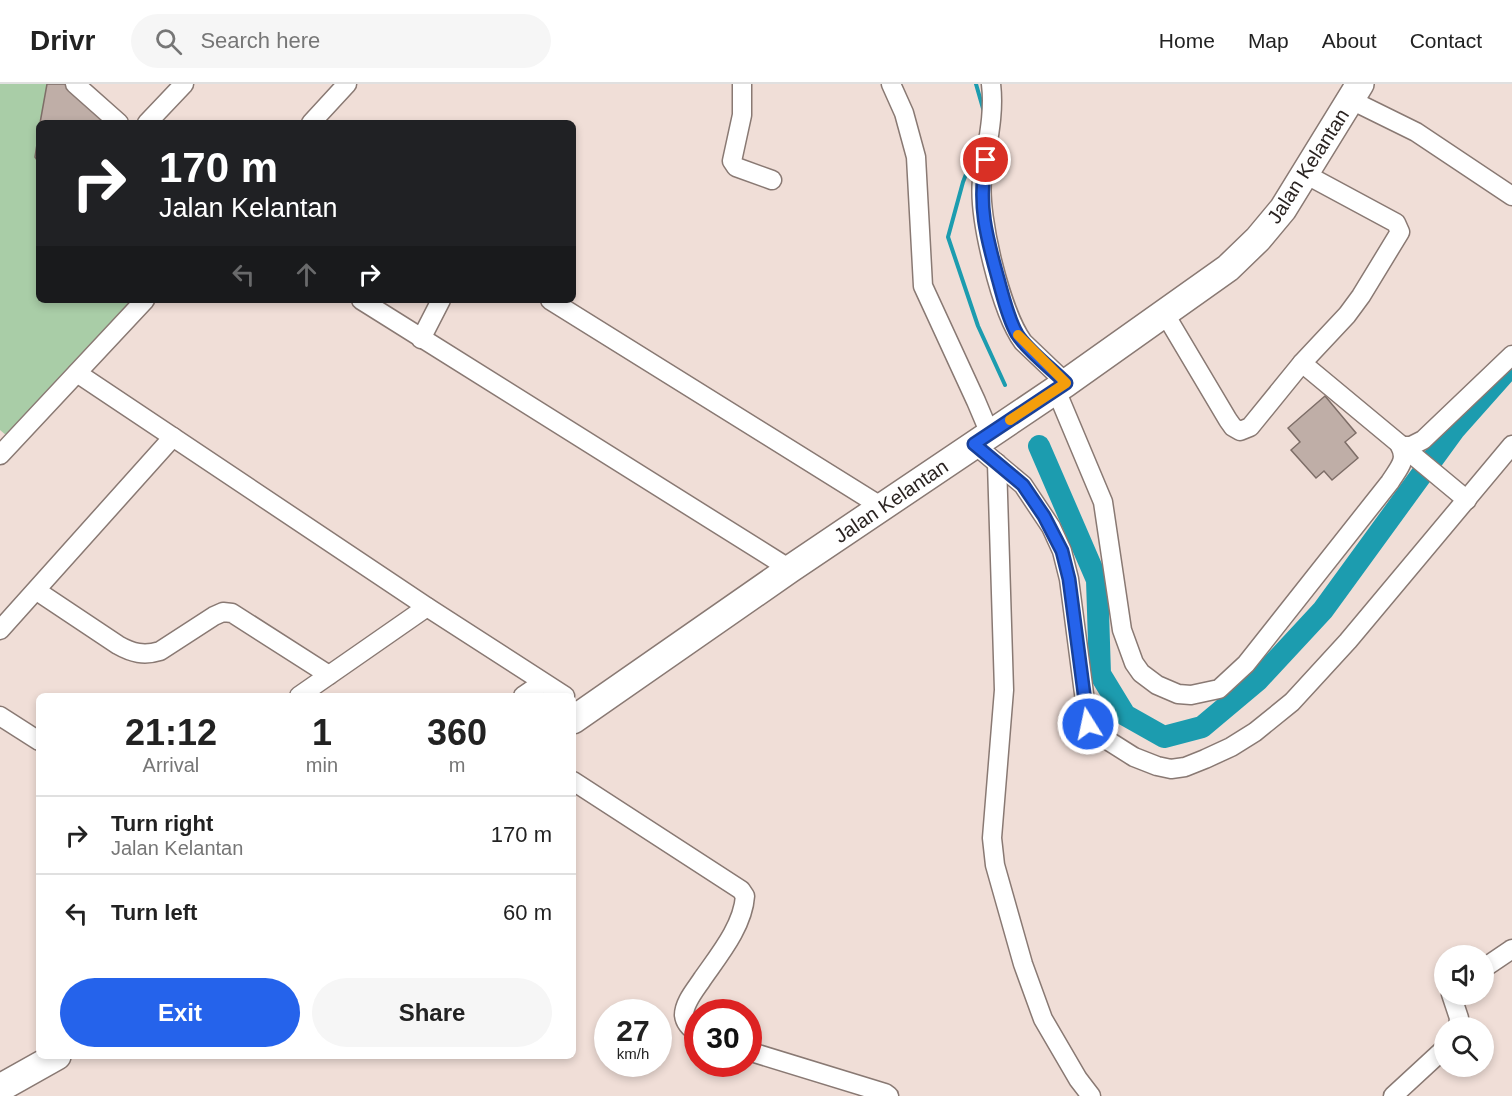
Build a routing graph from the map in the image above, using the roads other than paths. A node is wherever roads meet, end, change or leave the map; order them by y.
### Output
1 (75, 84) edge
2 (184, 84) edge
3 (347, 84) edge
4 (742, 84) edge
5 (891, 84) edge
6 (991, 84) edge
7 (1356, 92) edge
8 (116, 120) edge
9 (150, 120) edge
10 (314, 120) edge
11 (1305, 174) junction
12 (772, 180) dead end
13 (1512, 196) edge
14 (142, 303) edge
15 (366, 303) edge
16 (439, 303) edge
17 (555, 303) edge
18 (1165, 314) junction
19 (421, 339) junction
20 (1512, 355) edge
21 (1302, 363) junction
22 (77, 373) junction
23 (1058, 388) junction
24 (6, 436) edge
25 (986, 436) junction
26 (173, 437) junction
27 (1512, 445) edge
28 (1404, 449) junction
29 (0, 455) edge
30 (997, 463) junction
31 (1467, 500) junction
32 (882, 507) junction
33 (790, 569) junction
34 (37, 591) junction
35 (427, 608) junction
36 (0, 630) edge
37 (329, 675) junction
38 (542, 683) junction
39 (303, 693) edge
40 (527, 693) edge
41 (560, 693) edge
42 (578, 710) edge
43 (0, 716) edge
44 (36, 739) edge
45 (576, 784) edge
46 (1512, 949) edge
47 (1494, 961) edge
48 (689, 999) edge
49 (762, 1055) edge
50 (1434, 1058) edge
51 (52, 1059) edge
52 (0, 1088) edge
53 (889, 1096) edge
54 (1091, 1096) edge
55 (1393, 1096) edge

1 - 8 street
2 - 9 street
3 - 10 street
4 - 12 street
5 - 25 street
6 - 23 street
7 - 11 highway, Jalan Kelantan
7 - 13 street
11 - 18 highway, Jalan Kelantan
11 - 21 street
14 - 22 street
15 - 19 street
16 - 19 street
17 - 32 street
18 - 21 street
18 - 23 highway, Jalan Kelantan
19 - 33 street
20 - 28 street
21 - 28 street
22 - 24 street
22 - 26 street
23 - 25 highway, Jalan Kelantan
23 - 28 street
24 - 29 street
25 - 30 street
25 - 32 highway, Jalan Kelantan
26 - 34 street
26 - 35 street
27 - 31 street
28 - 31 street
30 - 31 street
30 - 54 street
32 - 33 highway, Jalan Kelantan
33 - 42 highway, Jalan Kelantan
34 - 36 street
34 - 37 street
35 - 37 street
35 - 38 street
37 - 39 street
38 - 40 street
38 - 41 street
43 - 44 street
45 - 48 street
46 - 47 street
49 - 53 street
50 - 55 street
51 - 52 highway

